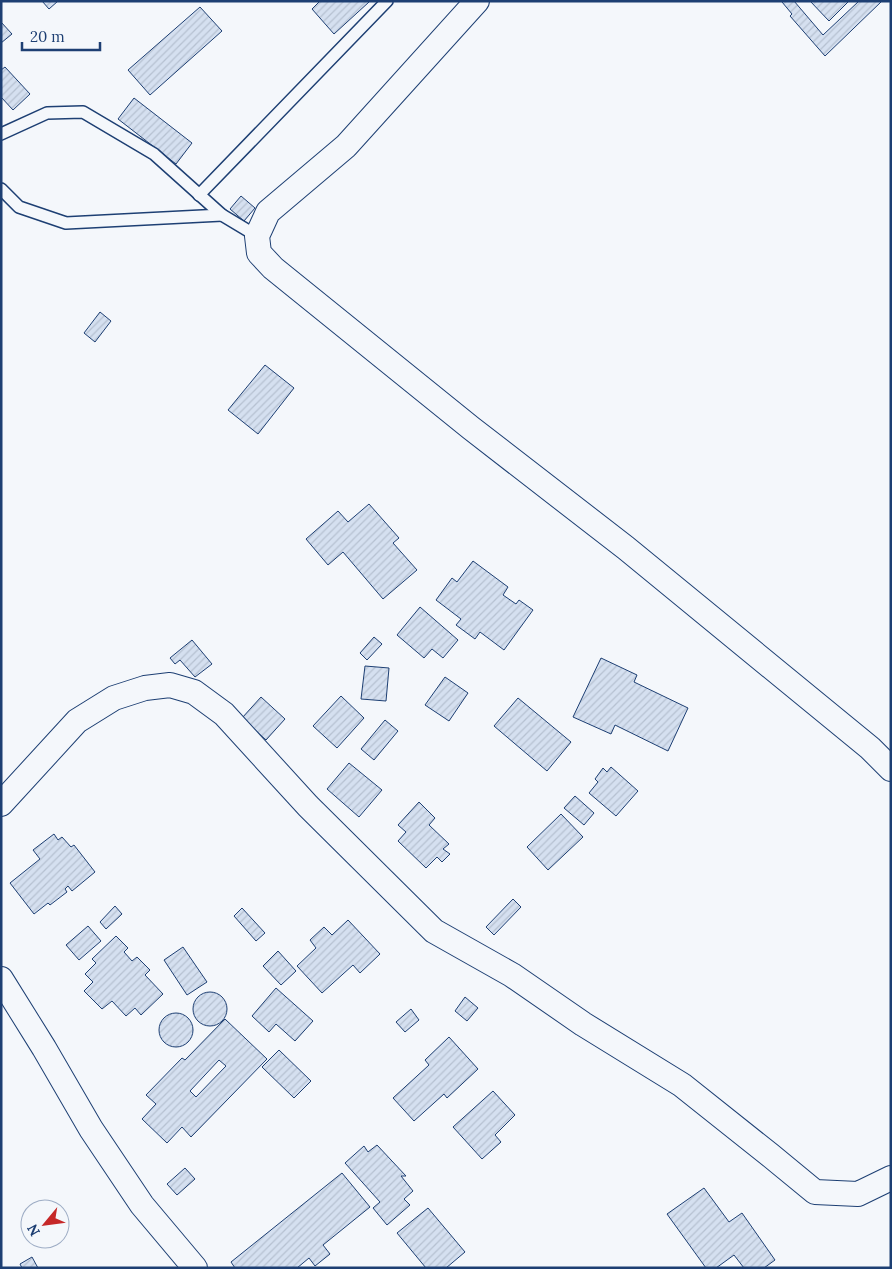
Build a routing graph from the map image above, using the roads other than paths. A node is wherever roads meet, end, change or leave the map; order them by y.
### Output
1 (388, 1) edge
2 (477, 1) edge
3 (1, 134) edge
4 (1, 189) edge
5 (199, 195) junction
6 (222, 215) junction
7 (257, 236) junction
8 (891, 769) edge
9 (1, 804) edge
10 (1, 979) edge
11 (891, 1178) edge
12 (195, 1268) edge

1 - 5 lane
2 - 7 street
3 - 5 lane
4 - 6 lane
5 - 6 lane
6 - 7 lane
7 - 8 street
9 - 11 street
10 - 12 street

